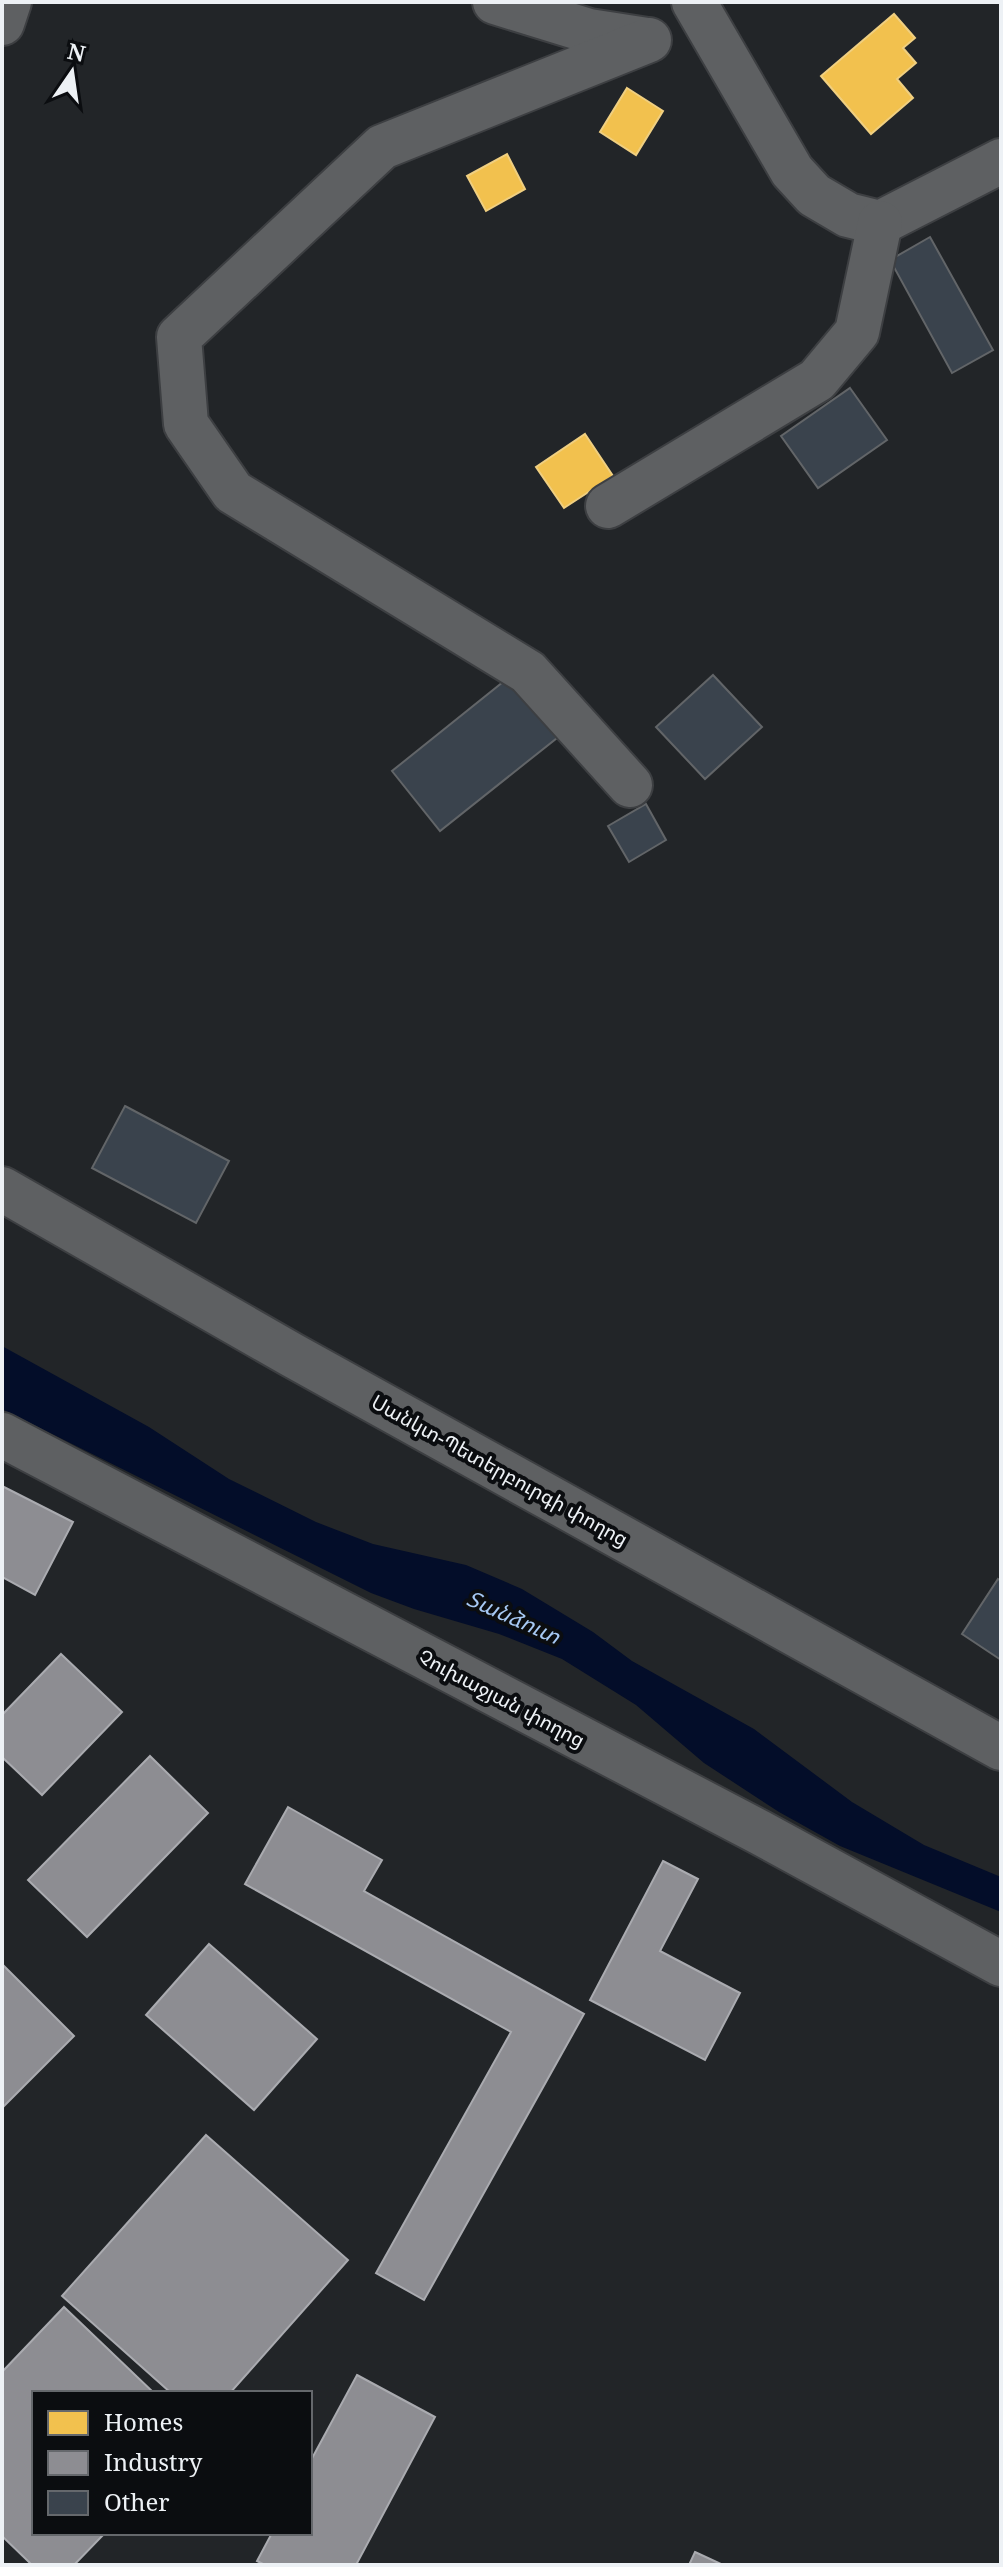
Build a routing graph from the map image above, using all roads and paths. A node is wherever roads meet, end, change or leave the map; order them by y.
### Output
1 (9, 2) edge
2 (495, 2) edge
3 (694, 2) edge
4 (2, 23) edge
5 (649, 40) junction
6 (717, 42) junction
7 (1001, 161) edge
8 (880, 223) junction
9 (608, 506) dead end
10 (630, 785) dead end
11 (2, 1189) edge
12 (2, 1435) edge
13 (1001, 1748) edge
14 (1001, 1964) edge

1 - 4 street
2 - 5 street
3 - 6 street
5 - 6 street
5 - 10 street
6 - 8 street
7 - 8 street
8 - 9 street
11 - 13 street, Սանկտ-Պետերբուրգի փողոց
12 - 14 street, Չուխաջյան փողոց

